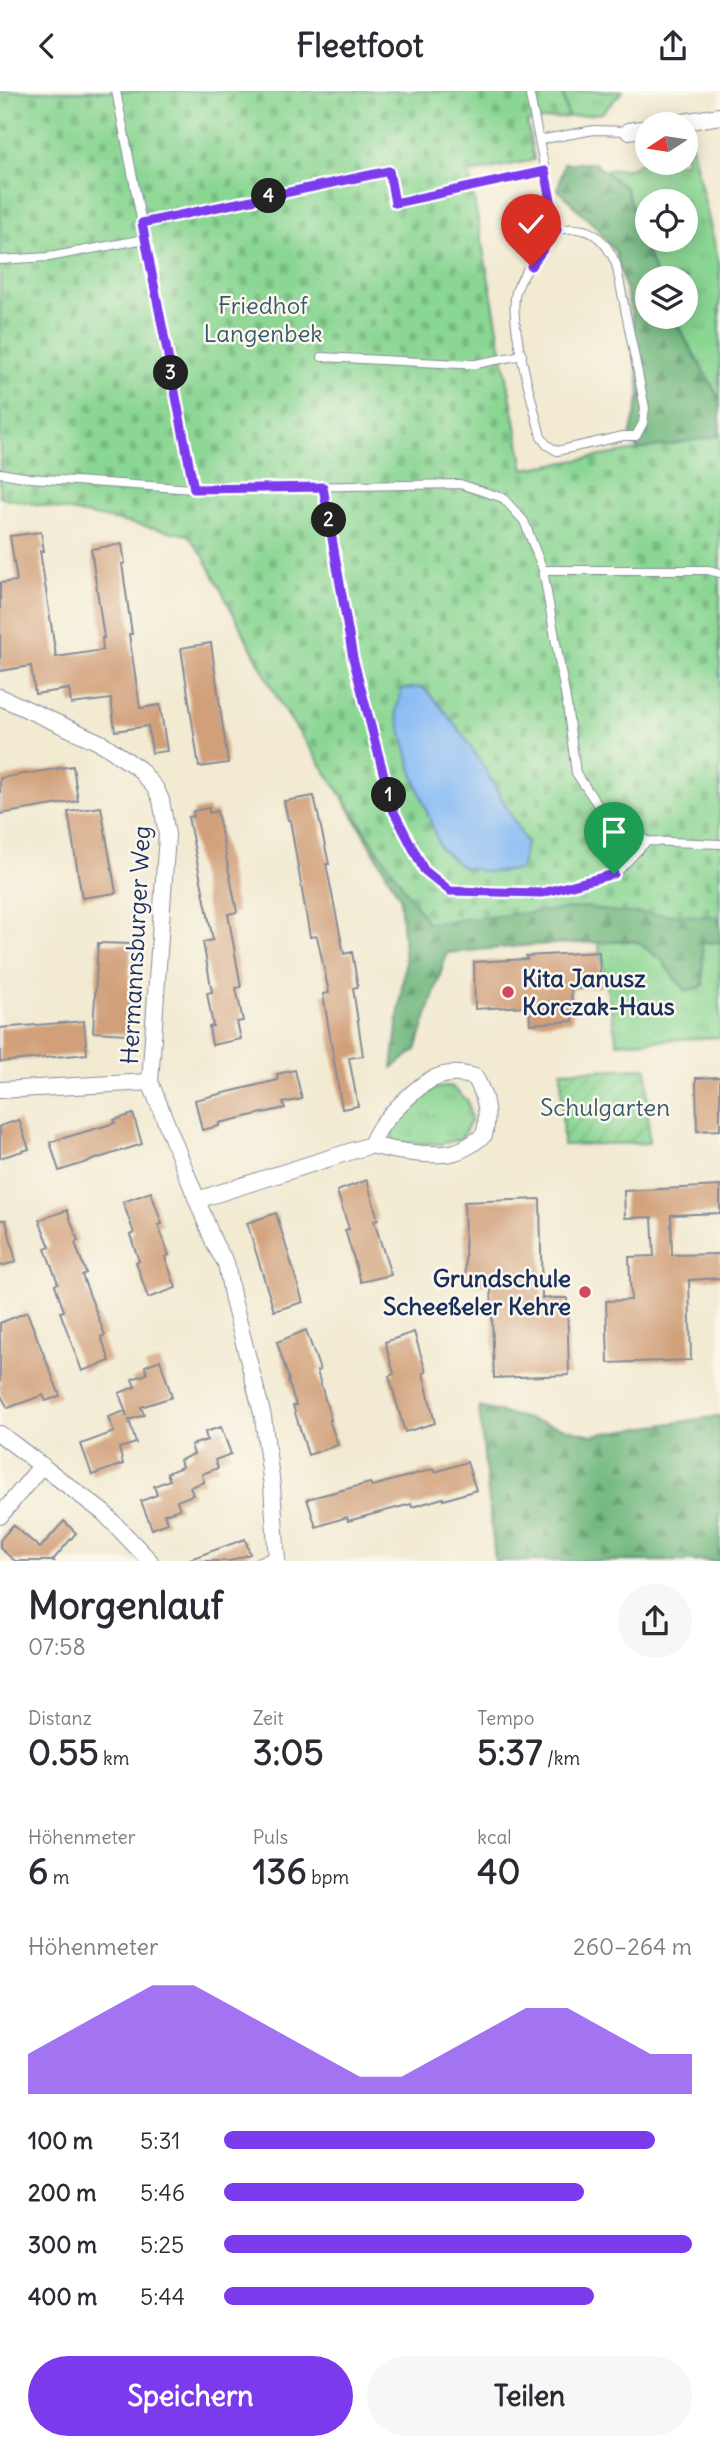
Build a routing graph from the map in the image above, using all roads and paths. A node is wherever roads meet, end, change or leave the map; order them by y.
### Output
1 (116, 91) edge
2 (529, 91) edge
3 (720, 116) edge
4 (698, 120) edge
5 (635, 130) edge
6 (628, 131) joint
7 (539, 140) junction
8 (545, 171) junction
9 (142, 223) junction
10 (557, 230) junction
11 (145, 239) junction
12 (0, 260) edge
13 (522, 355) junction
14 (322, 357) dead end
15 (0, 473) edge
16 (323, 487) junction
17 (194, 489) junction
18 (543, 570) junction
19 (720, 573) edge
20 (0, 697) edge
21 (647, 841) junction
22 (720, 844) edge
23 (150, 1082) junction
24 (0, 1090) edge
25 (371, 1145) junction
26 (197, 1200) junction
27 (0, 1434) edge
28 (42, 1465) junction
29 (0, 1516) edge
30 (277, 1558) edge
31 (150, 1561) edge
32 (259, 1561) edge

1 - 9 lane
2 - 7 lane
3 - 4 street
5 - 6 street
6 - 7 lane
7 - 8 lane
8 - 9 lane
8 - 10 lane
9 - 11 lane
10 - 13 lane
10 - 13 lane
11 - 12 lane
11 - 17 lane
13 - 14 lane
15 - 17 lane
16 - 17 lane
16 - 18 lane
16 - 21 lane
18 - 19 lane
18 - 21 lane
20 - 23 street, Hermannsburger Weg
21 - 22 lane
23 - 24 street
23 - 26 street, Hermannsburger Weg
25 - 25 street
25 - 26 street
26 - 30 street, Hermannsburger Weg
27 - 28 street
28 - 29 street
28 - 31 street
30 - 32 lane

